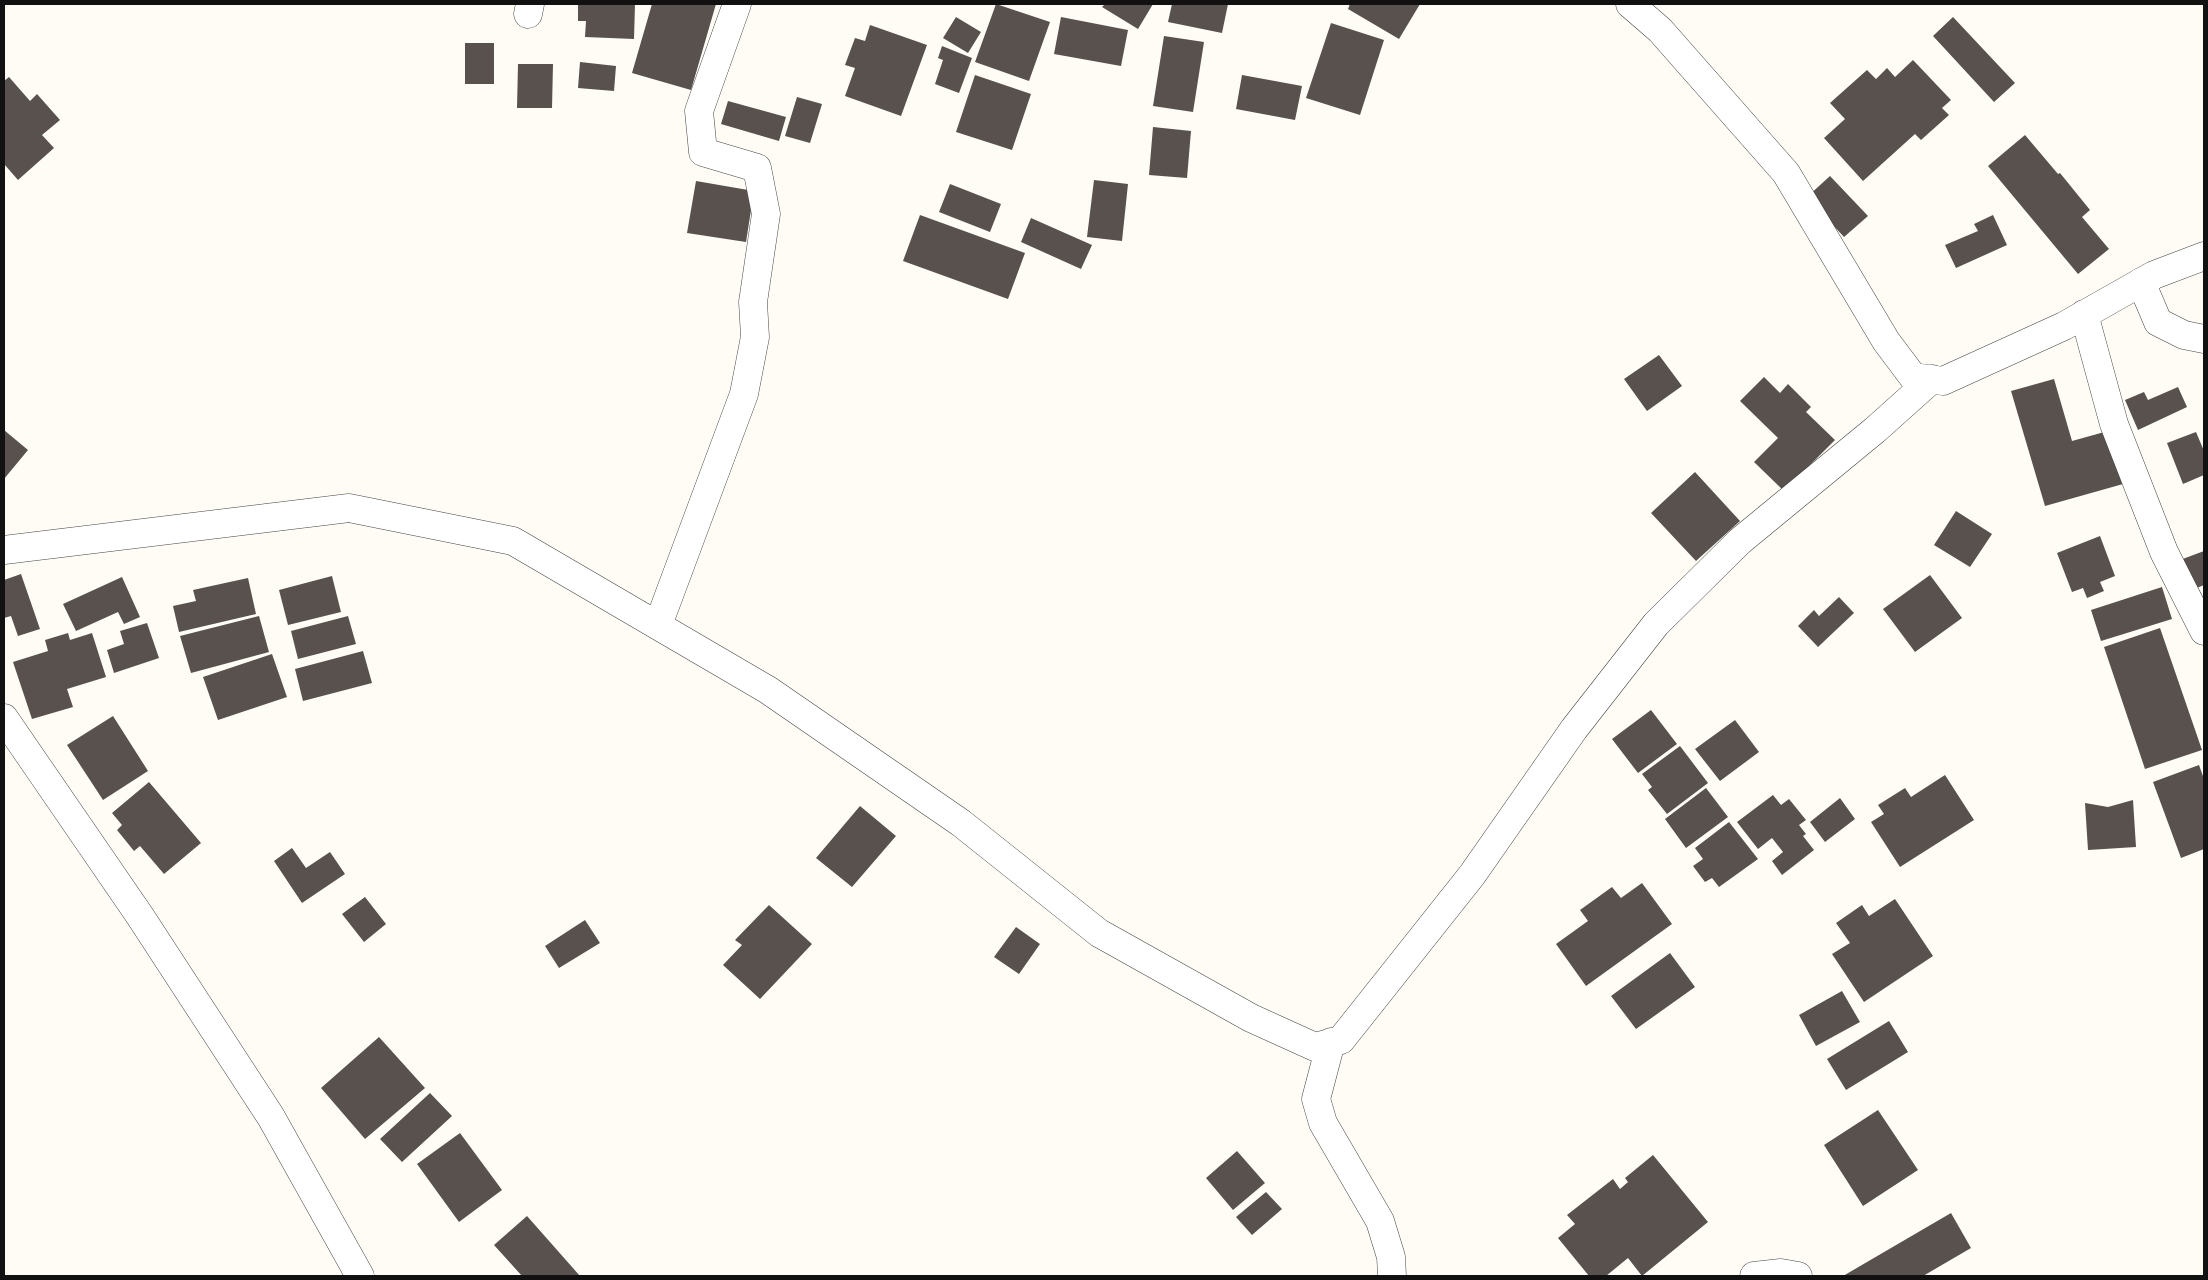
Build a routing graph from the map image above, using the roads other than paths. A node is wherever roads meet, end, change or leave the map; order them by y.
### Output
1 (738, 4) edge
2 (1630, 4) edge
3 (2204, 256) edge
4 (2141, 282) junction
5 (2084, 314) junction
6 (2204, 339) edge
7 (1932, 380) junction
8 (4, 550) edge
9 (658, 625) junction
10 (2204, 631) edge
11 (4, 718) edge
12 (1331, 1042) junction
13 (360, 1276) edge
14 (1392, 1276) edge
15 (1754, 1276) edge
16 (1798, 1276) edge

1 - 9 street
2 - 7 street
3 - 4 street
4 - 5 street
4 - 6 street
5 - 7 street
5 - 10 street
7 - 12 street
8 - 9 street
9 - 12 street
11 - 13 street
12 - 14 street
15 - 16 street

